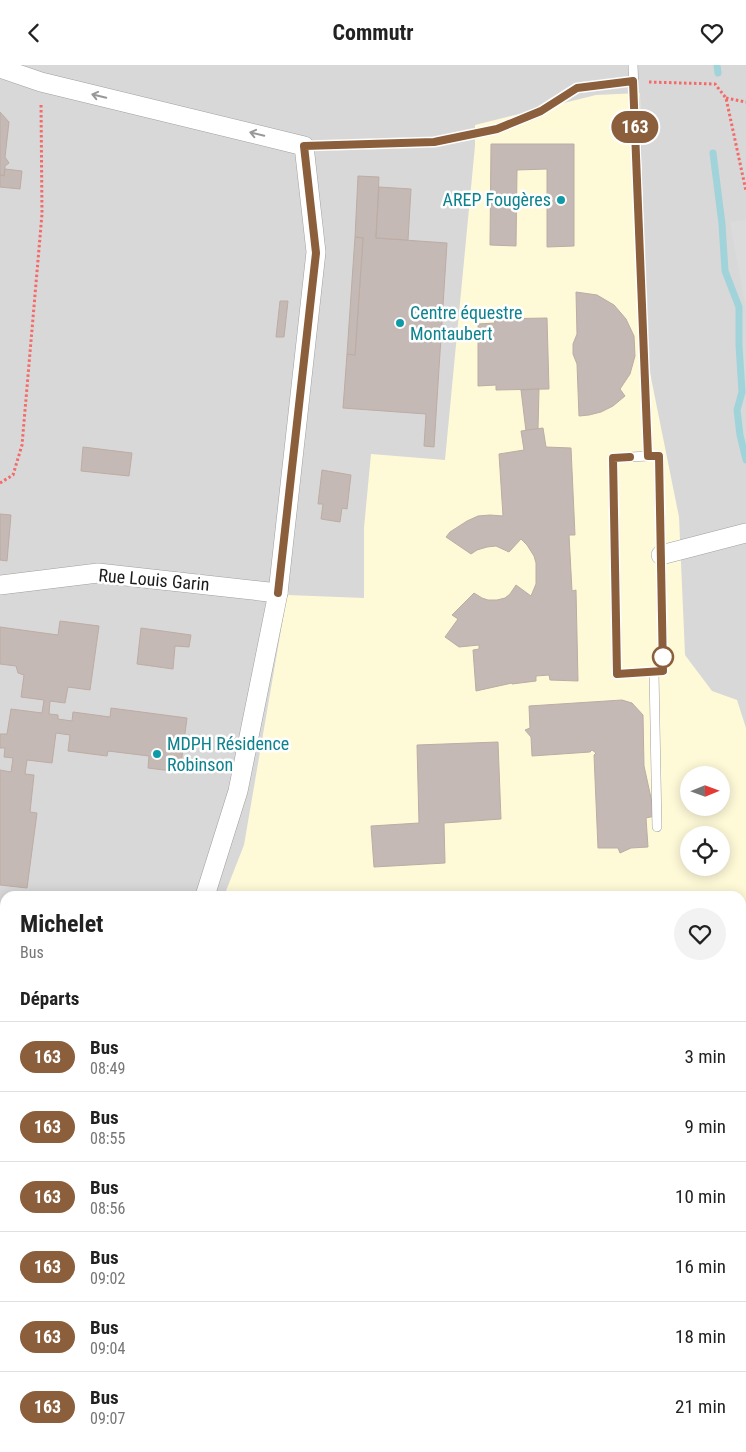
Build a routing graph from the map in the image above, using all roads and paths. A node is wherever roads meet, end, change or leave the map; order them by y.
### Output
1 (633, 65) edge
2 (0, 69) edge
3 (633, 81) junction
4 (41, 82) junction
5 (726, 98) junction
6 (746, 101) edge
7 (304, 146) junction
8 (746, 191) edge
9 (648, 456) junction
10 (0, 483) edge
11 (746, 533) edge
12 (661, 555) junction
13 (0, 585) edge
14 (278, 593) junction
15 (654, 672) junction
16 (658, 827) dead end
17 (207, 891) edge

1 - 3 lane
2 - 4 street
3 - 5 path
3 - 7 lane
3 - 9 lane
7 -> 4 street
4 - 10 path
5 - 6 path
5 - 8 path
7 - 14 street
9 - 12 lane
9 - 15 lane
11 - 12 street
12 - 15 lane
13 - 14 street, Rue Louis Garin
14 - 17 street
15 - 16 lane

